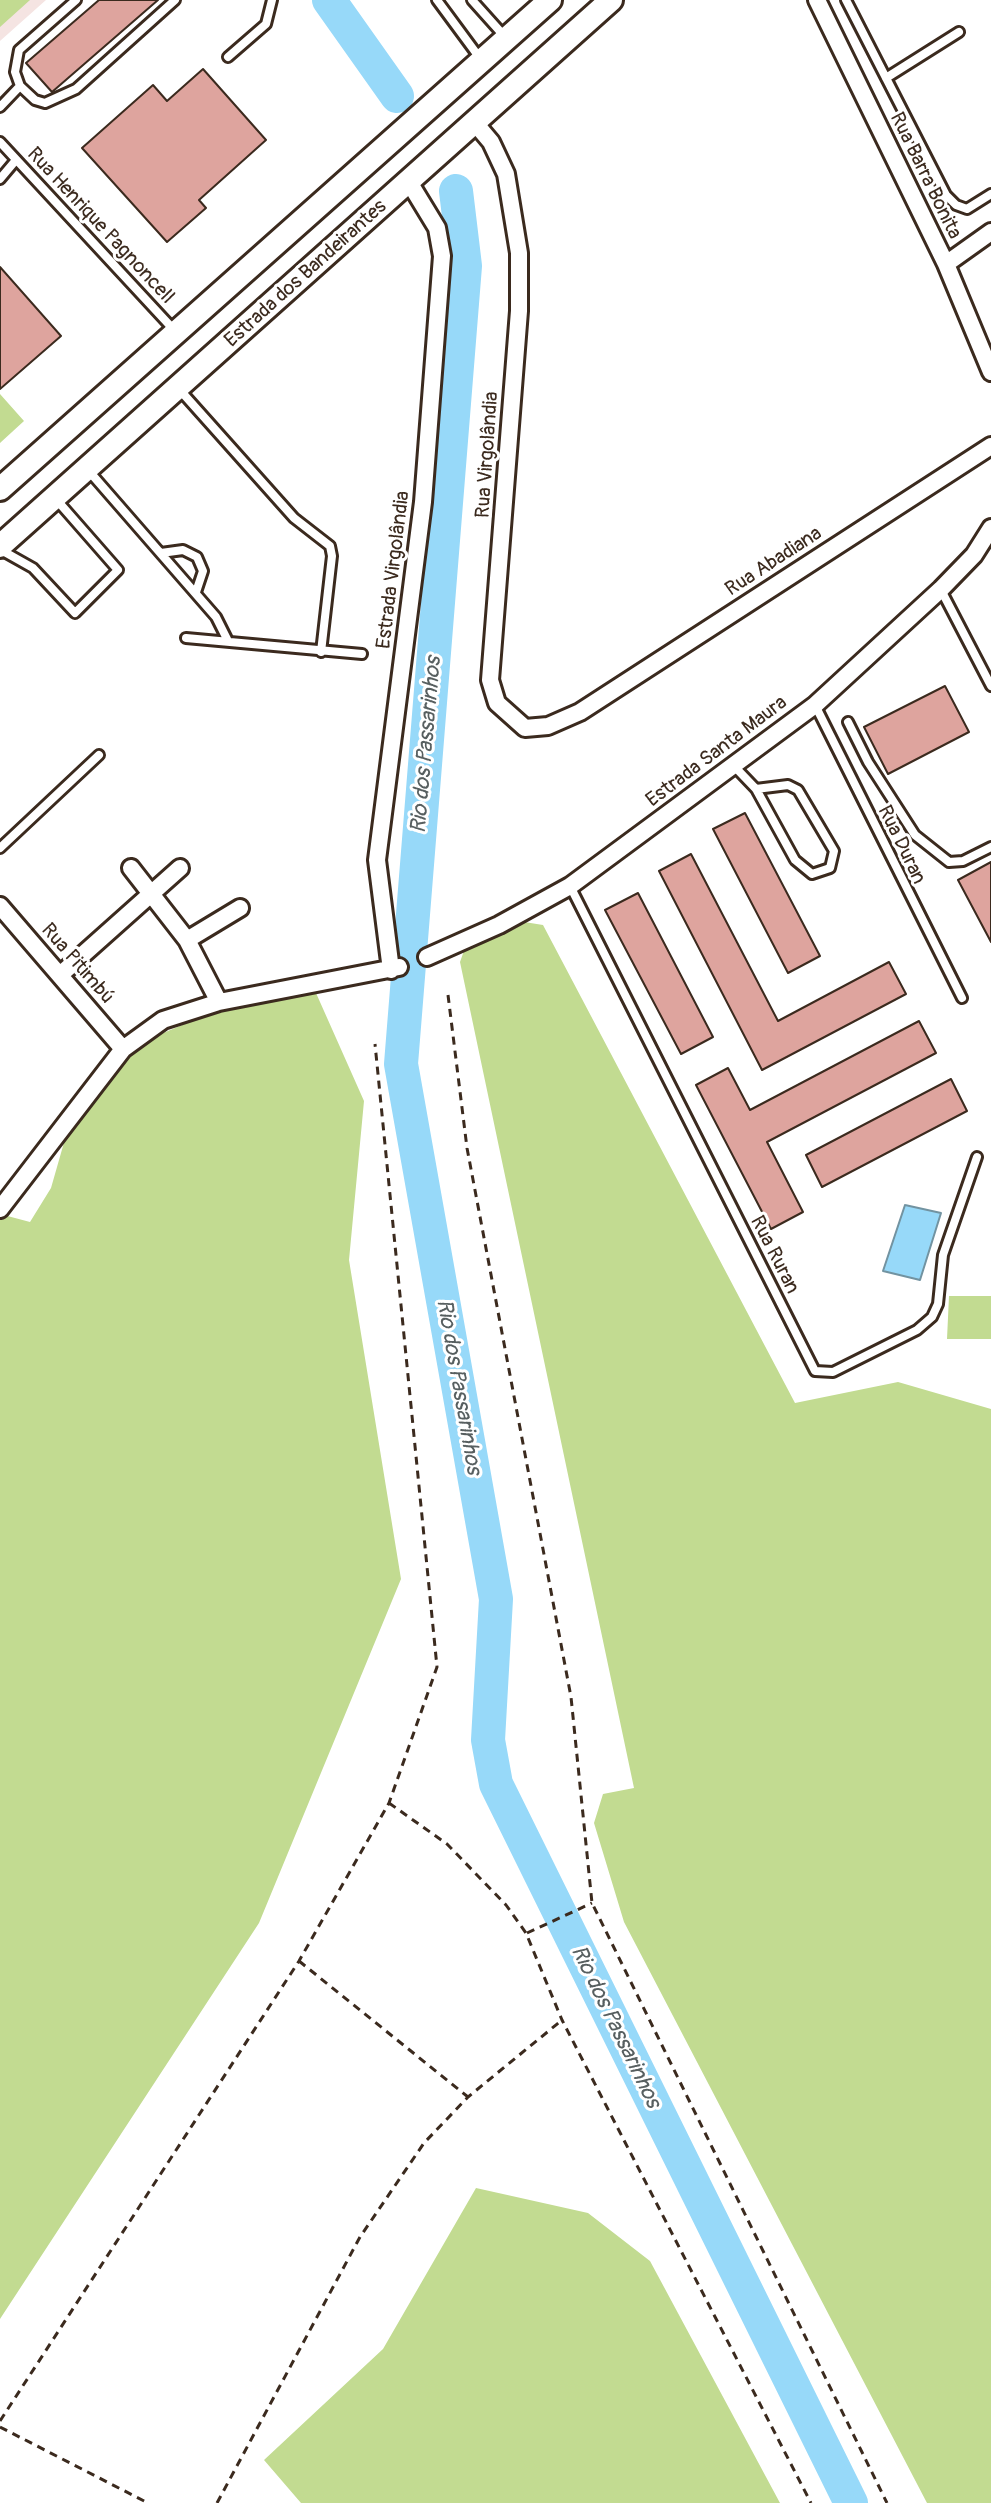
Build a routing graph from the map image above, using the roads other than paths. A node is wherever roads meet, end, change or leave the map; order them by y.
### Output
1 (76, 0) edge
2 (175, 0) edge
3 (272, 0) edge
4 (437, 0) edge
5 (472, 0) edge
6 (550, 0) edge
7 (611, 0) edge
8 (817, 0) edge
9 (846, 0) edge
10 (959, 32) dead end
11 (507, 38) junction
12 (228, 57) dead end
13 (482, 61) junction
14 (886, 78) junction
15 (20, 86) junction
16 (0, 107) edge
17 (475, 123) junction
18 (0, 142) edge
19 (16, 160) junction
20 (0, 179) edge
21 (409, 182) junction
22 (991, 194) edge
23 (991, 232) edge
24 (946, 264) junction
25 (175, 332) junction
26 (991, 372) edge
27 (179, 389) junction
28 (991, 446) edge
29 (88, 469) junction
30 (0, 489) edge
31 (55, 498) junction
32 (991, 528) edge
33 (0, 548) edge
34 (161, 553) junction
35 (941, 589) junction
36 (196, 592) junction
37 (186, 638) dead end
38 (228, 641) junction
39 (321, 652) junction
40 (362, 654) dead end
41 (991, 686) edge
42 (815, 705) junction
43 (580, 712) joint
44 (848, 722) dead end
45 (99, 755) dead end
46 (733, 765) junction
47 (756, 789) junction
48 (991, 847) edge
49 (0, 848) edge
50 (131, 868) dead end
51 (180, 868) dead end
52 (570, 886) junction
53 (151, 892) junction
54 (0, 906) edge
55 (240, 908) dead end
56 (187, 940) junction
57 (427, 957) dead end
58 (60, 975) junction
59 (962, 998) dead end
60 (219, 1002) junction
61 (123, 1049) junction
62 (977, 1157) dead end
63 (0, 1209) edge

1 - 15 lane
2 - 15 lane
3 - 12 lane
4 - 13 lane
5 - 11 lane
6 - 11 main road
7 - 17 main road, Estrada dos Bandeirantes
8 - 24 street, Rua Barra Bonita
9 - 14 lane
10 - 14 lane
11 - 13 main road
13 - 25 main road
14 - 22 lane
15 - 16 lane
17 - 21 main road, Estrada dos Bandeirantes
17 - 43 street, Rua Virgolândia
18 - 19 lane, Rua Henrique Pagnoncell
19 - 20 lane
19 - 25 lane, Rua Henrique Pagnoncell
21 - 27 main road, Estrada dos Bandeirantes
21 - 60 street, Estrada Virgolândia
23 - 24 street
24 - 26 street, Rua Barra Bonita
25 - 30 main road
27 - 29 main road, Estrada dos Bandeirantes
27 - 39 lane
28 - 43 street, Rua Abadiana
29 - 31 main road, Estrada dos Bandeirantes
29 - 34 lane
31 - 33 main road, Estrada dos Bandeirantes
31 - 33 lane
32 - 35 street, Estrada Santa Maura
34 - 36 lane
34 - 36 lane
35 - 41 lane
35 - 42 street, Estrada Santa Maura
36 - 38 lane
37 - 38 lane
38 - 39 lane
39 - 40 lane
42 - 46 street, Estrada Santa Maura
42 - 59 lane, Rua Duran
44 - 48 lane
45 - 49 lane
46 - 47 lane
46 - 52 street, Estrada Santa Maura
47 - 47 lane
50 - 53 street
51 - 53 street
52 - 57 street, Estrada Santa Maura
52 - 62 lane, Rua Ruran
53 - 56 street
53 - 58 street
54 - 58 street, Rua Pitimbú
55 - 56 street
56 - 60 street
58 - 61 street, Rua Pitimbú
60 - 61 street
61 - 63 street

